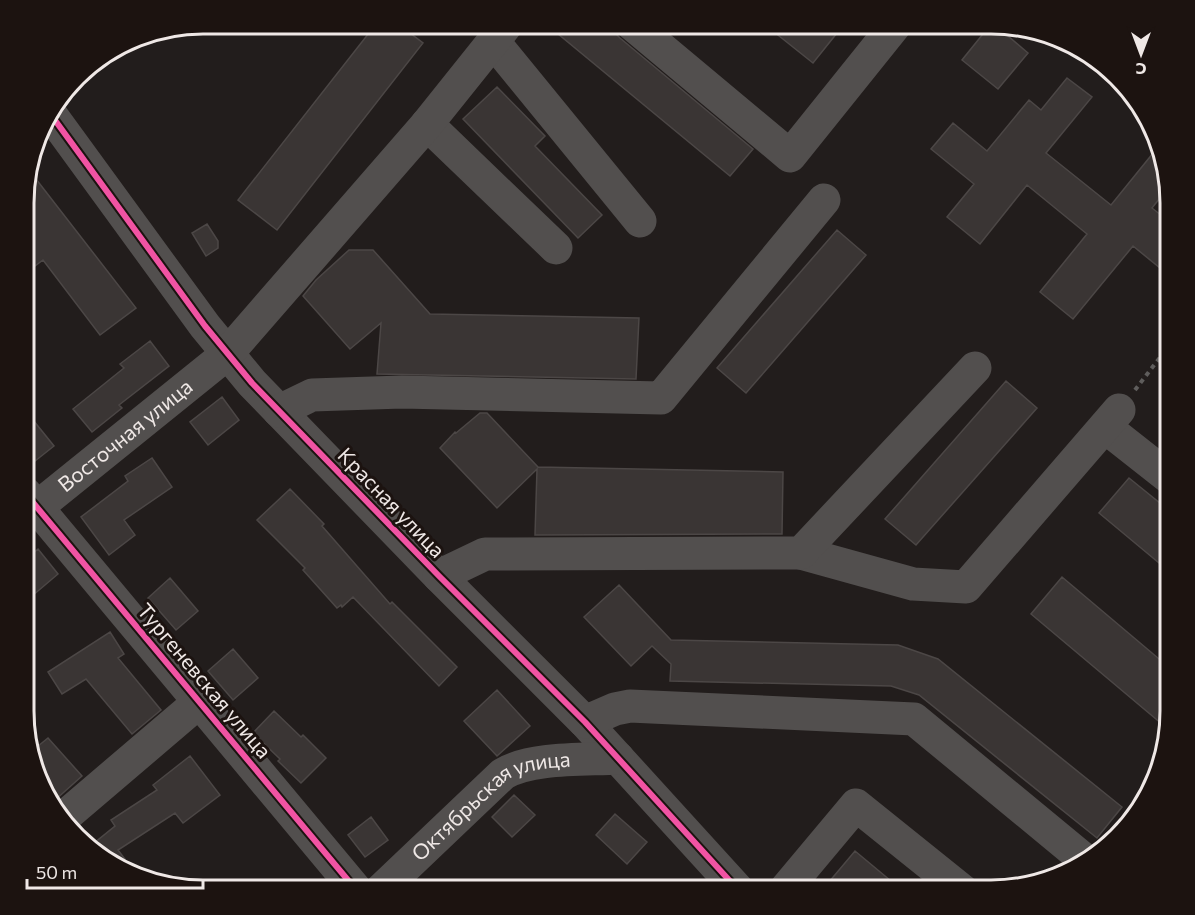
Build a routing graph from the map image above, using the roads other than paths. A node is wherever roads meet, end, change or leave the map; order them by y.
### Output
1 (498, 35) edge
2 (501, 35) edge
3 (645, 35) edge
4 (887, 35) edge
5 (56, 121) edge
6 (427, 124) junction
7 (824, 200) dead end
8 (640, 220) dead end
9 (556, 248) dead end
10 (227, 354) junction
11 (975, 368) dead end
12 (279, 411) junction
13 (1160, 469) edge
14 (35, 501) edge
15 (35, 511) edge
16 (801, 552) junction
17 (439, 576) junction
18 (199, 702) junction
19 (585, 722) junction
20 (618, 758) junction
21 (69, 813) edge
22 (1080, 856) edge
23 (348, 880) edge
24 (392, 880) edge
25 (729, 880) edge
26 (793, 880) edge
27 (949, 880) edge

1 - 6 street, Восточная улица
2 - 8 street
3 - 4 street
5 - 10 street, Красная улица
6 - 9 street
6 - 10 street, Восточная улица
7 - 12 street
10 - 12 street, Красная улица
10 - 14 street, Восточная улица
11 - 16 street
12 - 17 street, Красная улица
13 - 16 street
15 - 18 street, Тургеневская улица
16 - 17 street
17 - 19 street, Красная улица
18 - 21 street
18 - 23 street, Тургеневская улица
19 - 20 street, Красная улица
19 - 22 street
20 - 24 street, Октябрьская улица
20 - 25 street, Красная улица
26 - 27 street

